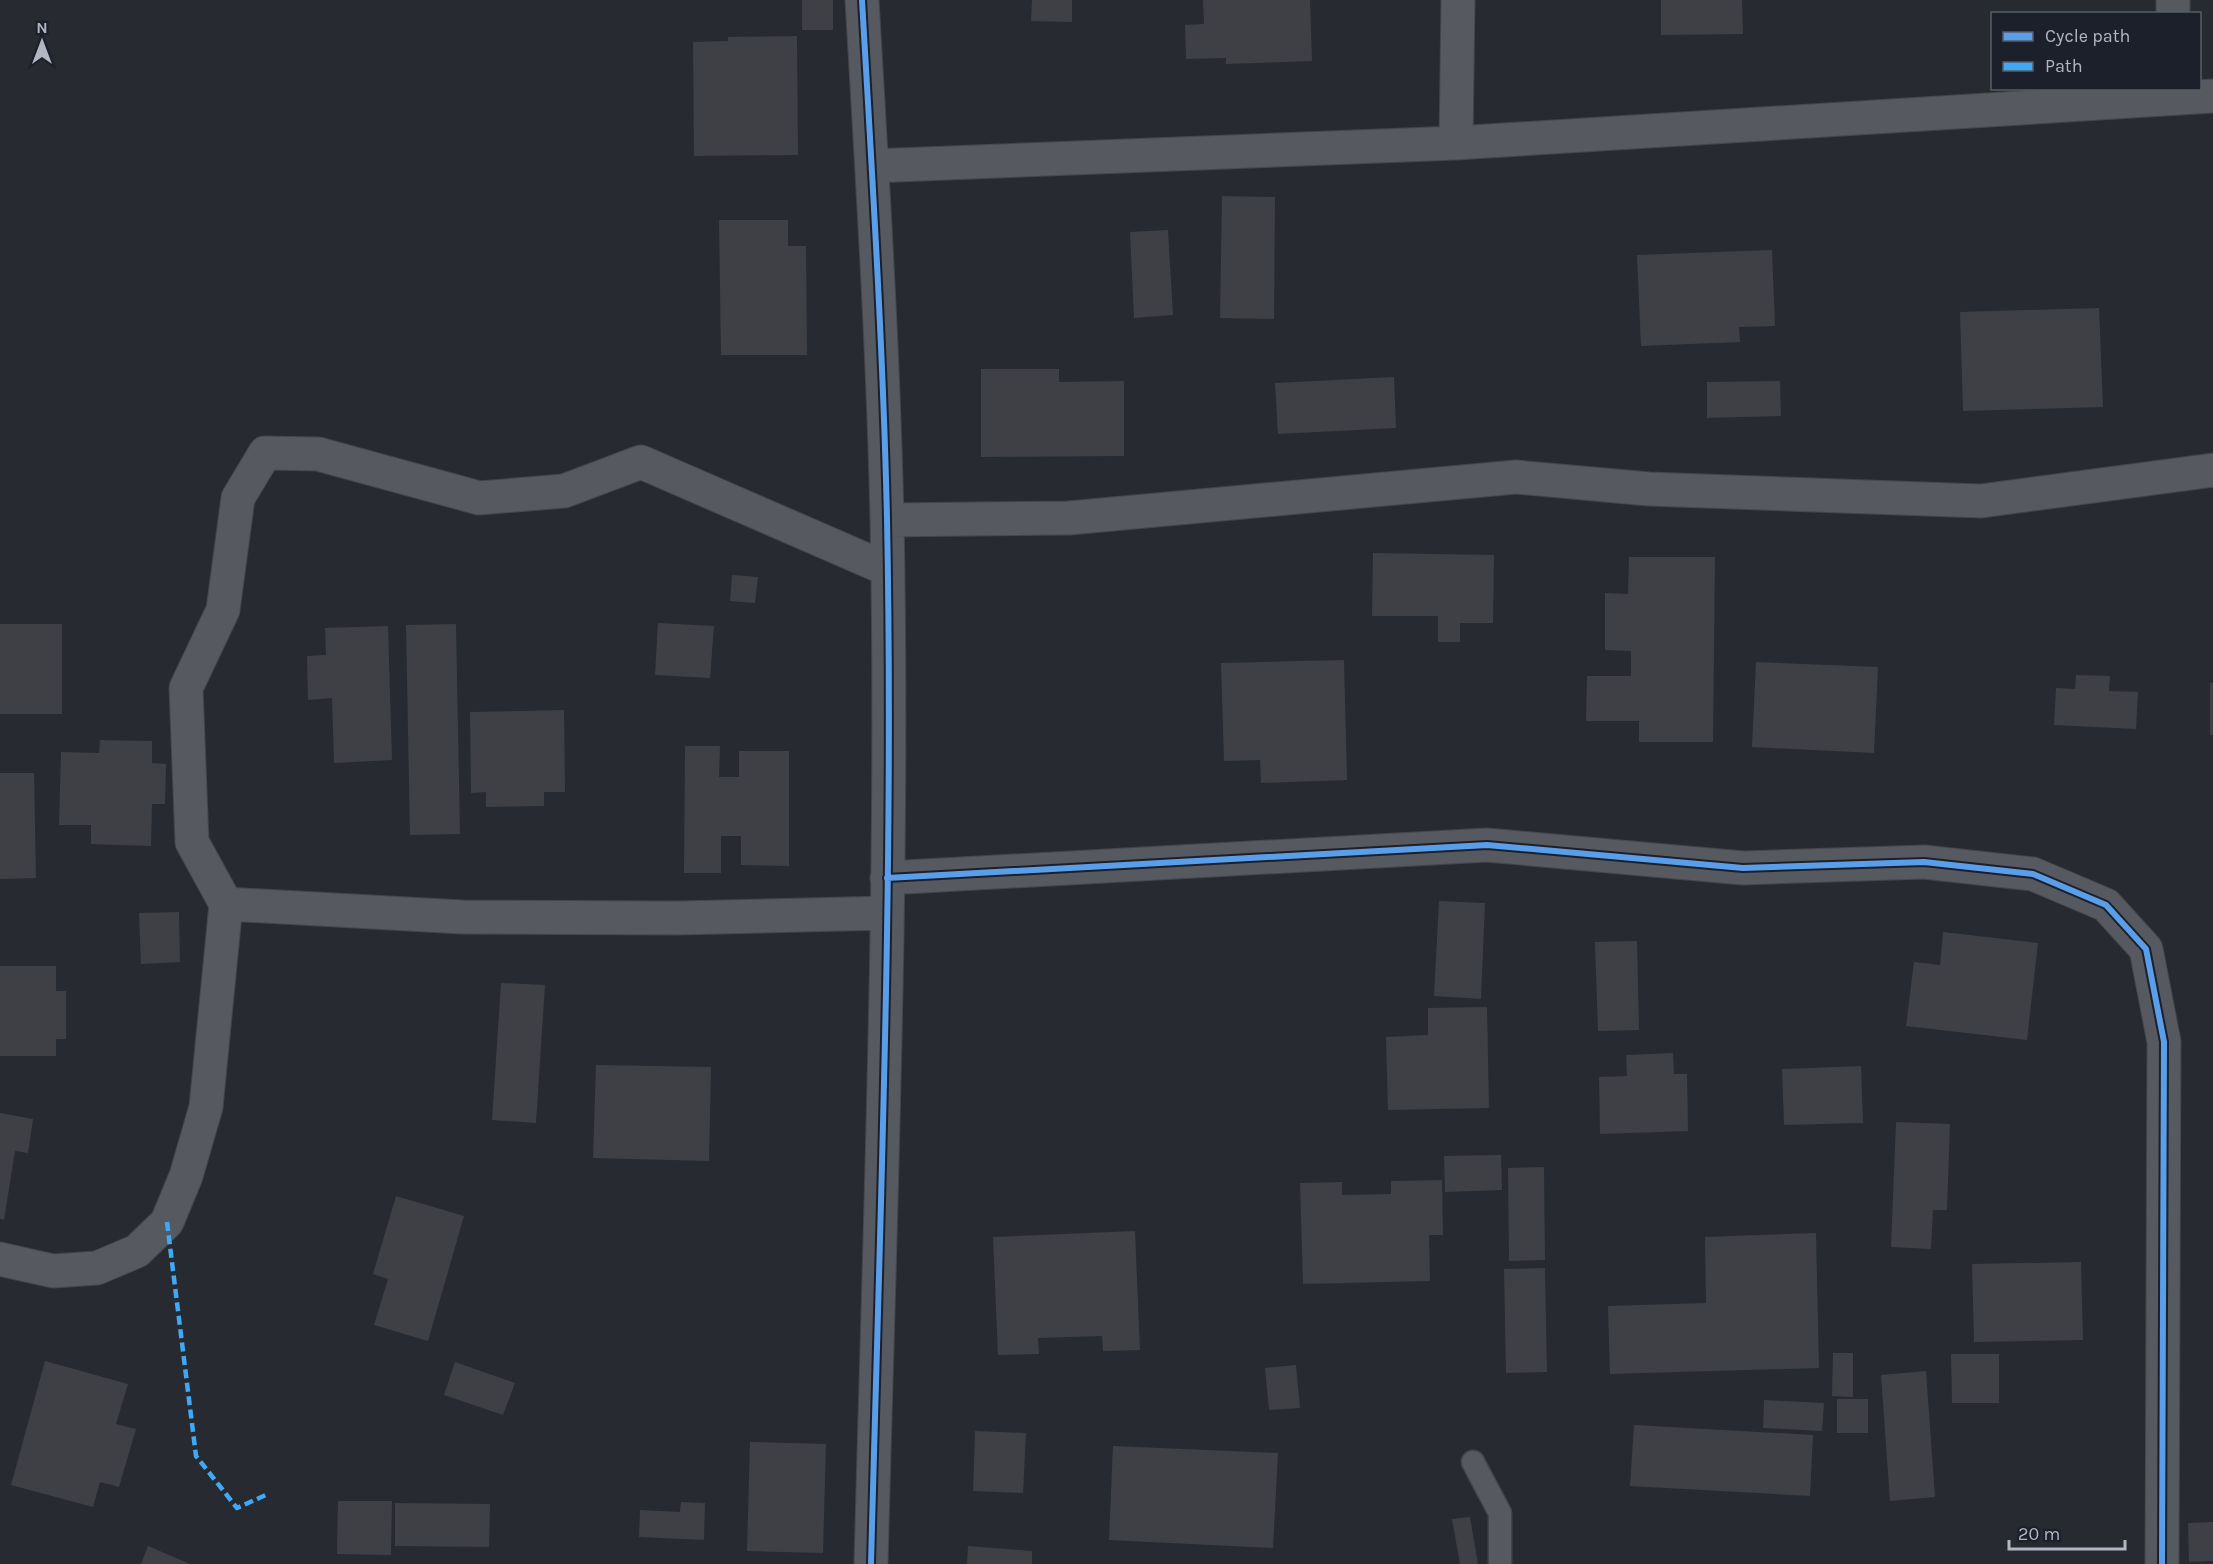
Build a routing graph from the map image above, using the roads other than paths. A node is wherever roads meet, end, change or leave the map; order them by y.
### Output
1 (862, 0) edge
2 (1458, 0) edge
3 (2174, 93) edge
4 (2213, 96) edge
5 (1456, 143) junction
6 (872, 166) junction
7 (2213, 470) edge
8 (887, 520) junction
9 (887, 569) junction
10 (888, 878) junction
11 (226, 904) junction
12 (888, 913) junction
13 (0, 1259) edge
14 (1473, 1462) dead end
15 (871, 1564) edge
16 (1500, 1564) edge
17 (2162, 1564) edge

1 - 6 street
2 - 5 street
3 - 4 street
3 - 5 street
5 - 6 street
6 - 8 street
7 - 8 street
8 - 9 street
9 - 10 street
9 - 11 street
10 - 12 street
10 - 17 street
11 - 12 street
11 - 13 street
12 - 15 street
14 - 16 lane

